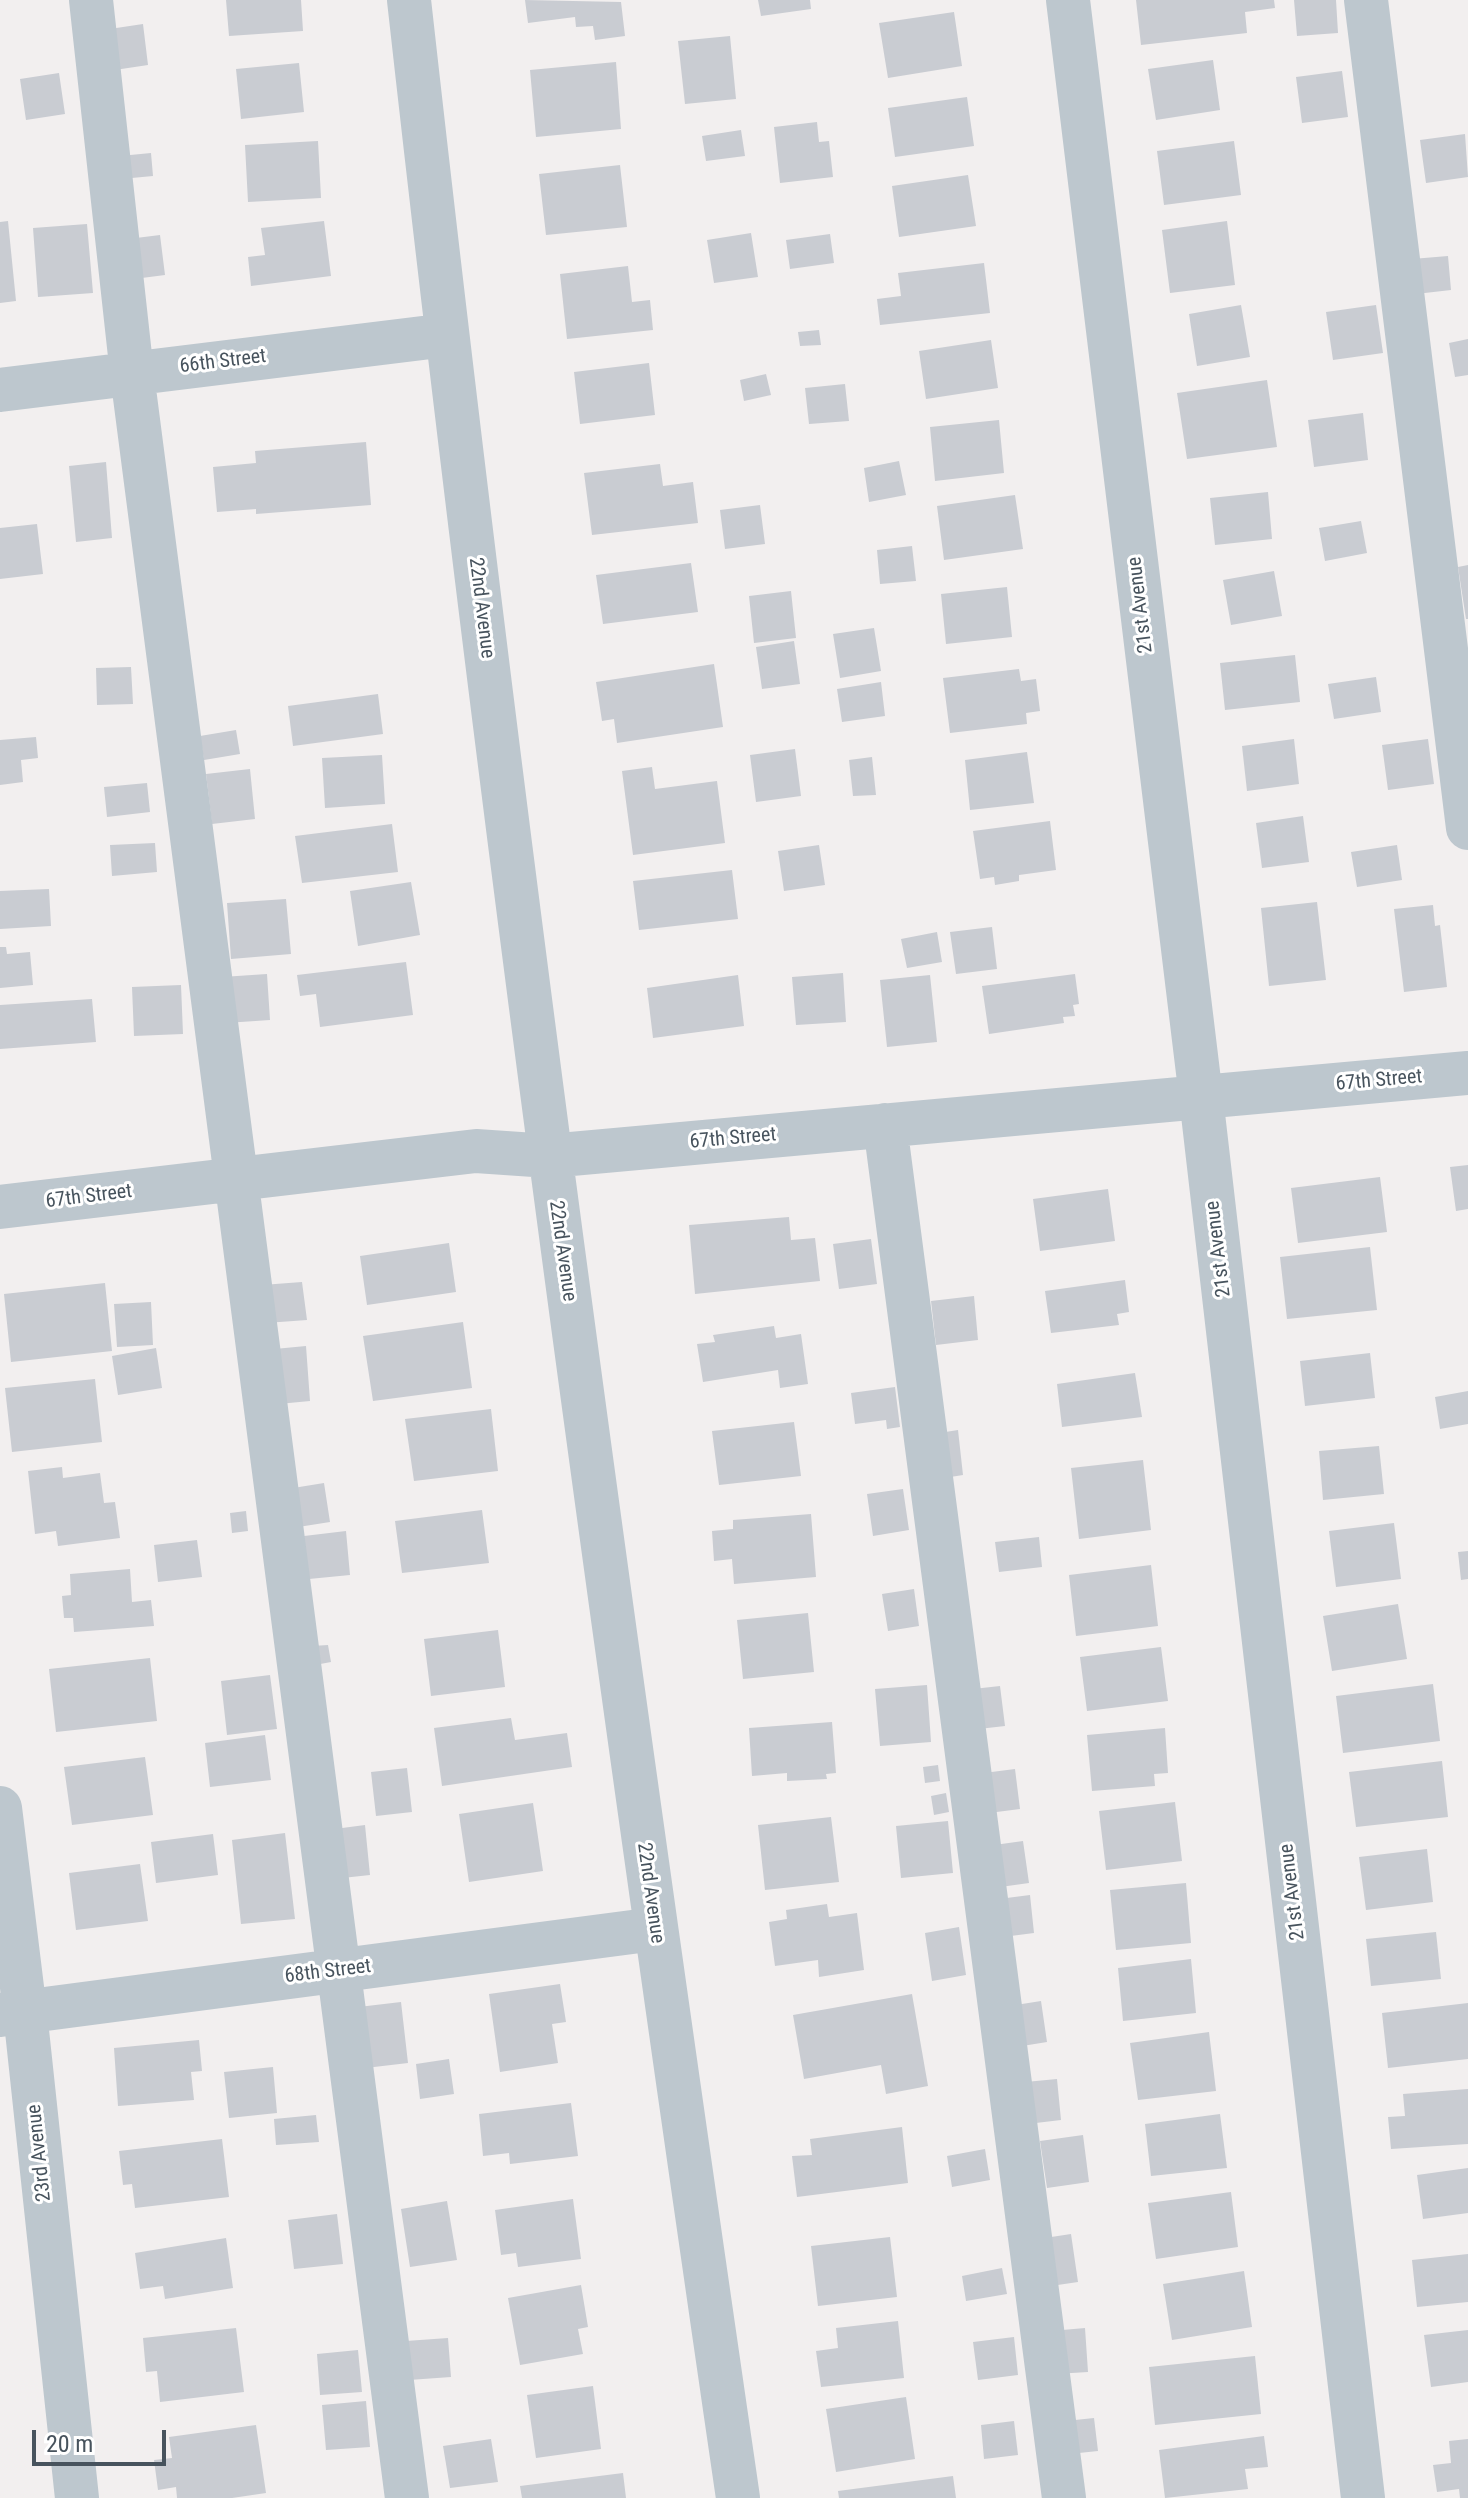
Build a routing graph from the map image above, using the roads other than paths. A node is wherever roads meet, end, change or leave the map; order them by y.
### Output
1 (91, 0) edge
2 (409, 0) edge
3 (1068, 0) edge
4 (1366, 0) edge
5 (447, 335) junction
6 (132, 374) junction
7 (0, 390) edge
8 (1468, 828) edge
9 (1468, 1073) edge
10 (1201, 1097) junction
11 (885, 1125) junction
12 (549, 1156) junction
13 (238, 1179) junction
14 (0, 1207) edge
15 (0, 1808) edge
16 (655, 1929) junction
17 (338, 1971) junction
18 (13, 2014) edge
19 (77, 2498) edge
20 (407, 2498) edge
21 (738, 2498) edge
22 (1064, 2498) edge
23 (1363, 2498) edge

1 - 6 street
2 - 5 street, 22nd Avenue
3 - 10 street, 21st Avenue
4 - 8 street
5 - 6 street, 66th Street
5 - 12 street, 22nd Avenue
6 - 7 street, 66th Street
6 - 13 street
9 - 10 street, 67th Street
10 - 11 street, 67th Street
10 - 23 street, 21st Avenue
11 - 12 street, 67th Street
11 - 22 street
12 - 13 street, 67th Street
12 - 16 street, 22nd Avenue
13 - 14 street, 67th Street
13 - 17 street
15 - 18 street, 23rd Avenue
16 - 17 street, 68th Street
16 - 21 street, 22nd Avenue
17 - 18 street, 68th Street
17 - 20 street
18 - 19 street, 23rd Avenue

